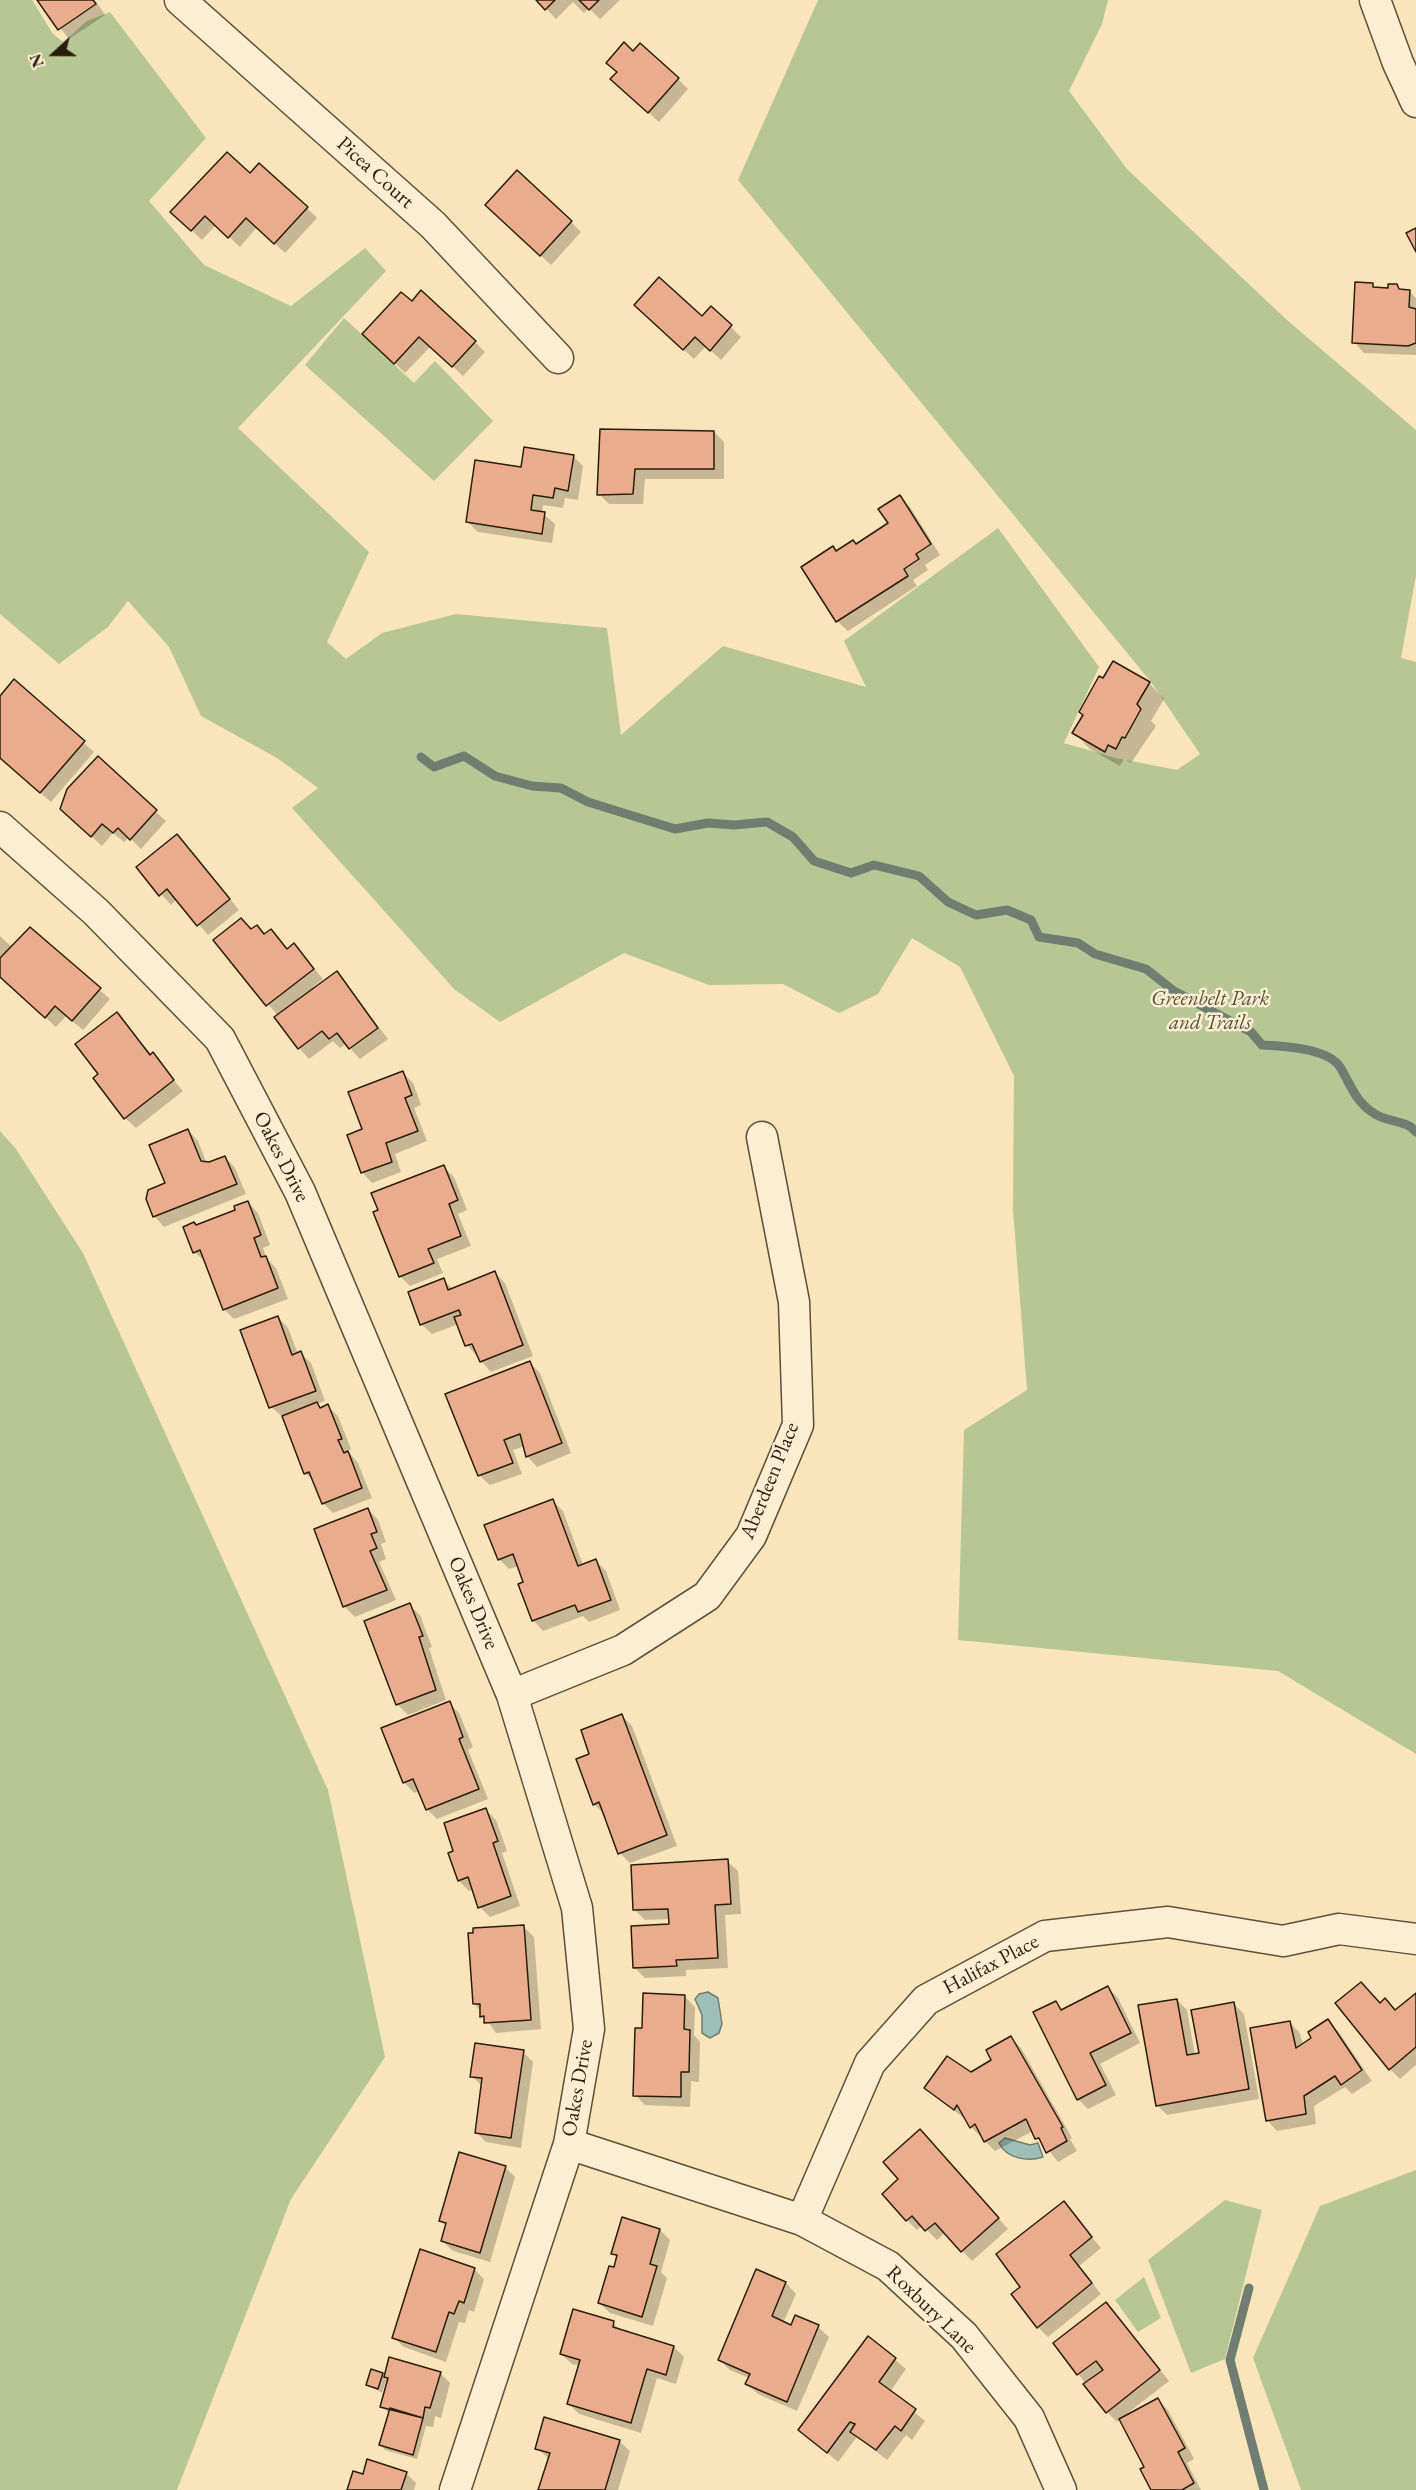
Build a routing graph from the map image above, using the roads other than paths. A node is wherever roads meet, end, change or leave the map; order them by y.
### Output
1 (180, 0) edge
2 (1375, 0) edge
3 (1416, 102) edge
4 (558, 358) dead end
5 (0, 827) edge
6 (762, 1137) dead end
7 (512, 1695) junction
8 (1416, 1939) edge
9 (569, 2144) junction
10 (802, 2220) junction
11 (456, 2490) edge
12 (1061, 2490) edge

1 - 4 street, Picea Court
2 - 3 street
5 - 7 street, Oakes Drive
6 - 7 street, Aberdeen Place
7 - 9 street, Oakes Drive
8 - 10 street, Halifax Place
9 - 10 street, Roxbury Lane
9 - 11 street, Oakes Drive
10 - 12 street, Roxbury Lane

